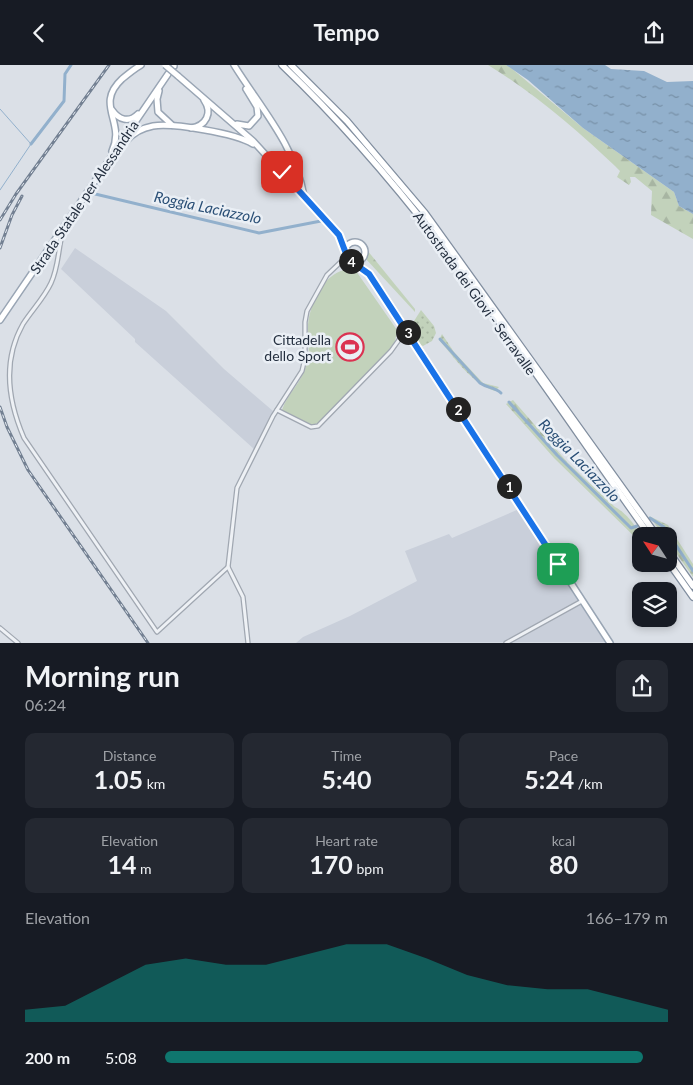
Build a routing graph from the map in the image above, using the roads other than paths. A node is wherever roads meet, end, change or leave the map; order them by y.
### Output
1 (141, 65) edge
2 (165, 65) edge
3 (234, 65) edge
4 (282, 65) edge
5 (291, 65) edge
6 (135, 67) edge
7 (240, 75) junction
8 (196, 90) junction
9 (150, 101) junction
10 (110, 105) junction
11 (233, 122) junction
12 (175, 127) junction
13 (187, 128) junction
14 (116, 150) junction
15 (264, 152) junction
16 (107, 164) junction
17 (304, 196) junction
18 (67, 223) junction
19 (339, 235) junction
20 (354, 242) junction
21 (346, 254) junction
22 (364, 257) junction
23 (355, 262) junction
24 (369, 274) junction
25 (0, 320) edge
26 (406, 330) junction
27 (276, 410) junction
28 (644, 527) edge
29 (652, 527) edge
30 (678, 565) edge
31 (228, 567) junction
32 (676, 573) edge
33 (693, 586) edge
34 (693, 597) edge
35 (582, 601) junction
36 (0, 628) edge
37 (18, 643) edge
38 (248, 643) edge
39 (506, 643) edge
40 (610, 643) edge

1 - 6 main road
2 - 8 main road, bridge
3 - 7 main road
4 - 28 highway, Autostrada dei Giovi - Serravalle
5 - 29 highway, Autostrada dei Giovi - Serravalle
6 - 10 main road
7 - 11 main road
7 - 17 main road
8 - 11 main road
8 - 13 main road
9 - 10 main road
9 - 12 main road, Strada Statale per Alessandria
9 - 14 main road, Strada Statale per Alessandria
10 - 16 main road
11 - 15 main road
12 - 13 main road
12 - 14 main road
13 - 15 main road
14 - 16 main road, Strada Statale per Alessandria
15 - 17 main road
16 - 18 main road, Strada Statale per Alessandria
17 - 19 main road
18 - 25 main road, Strada Statale per Alessandria
18 - 31 street
19 - 20 main road
19 - 21 main road
20 - 21 main road
20 - 22 main road
21 - 23 main road
21 - 27 street
22 - 23 main road
22 - 24 main road
23 - 24 main road
24 - 26 main road
26 - 27 street
26 - 35 main road
27 - 31 street
30 - 33 highway
31 - 38 street
32 - 34 highway
35 - 39 street
35 - 40 main road
36 - 37 street

